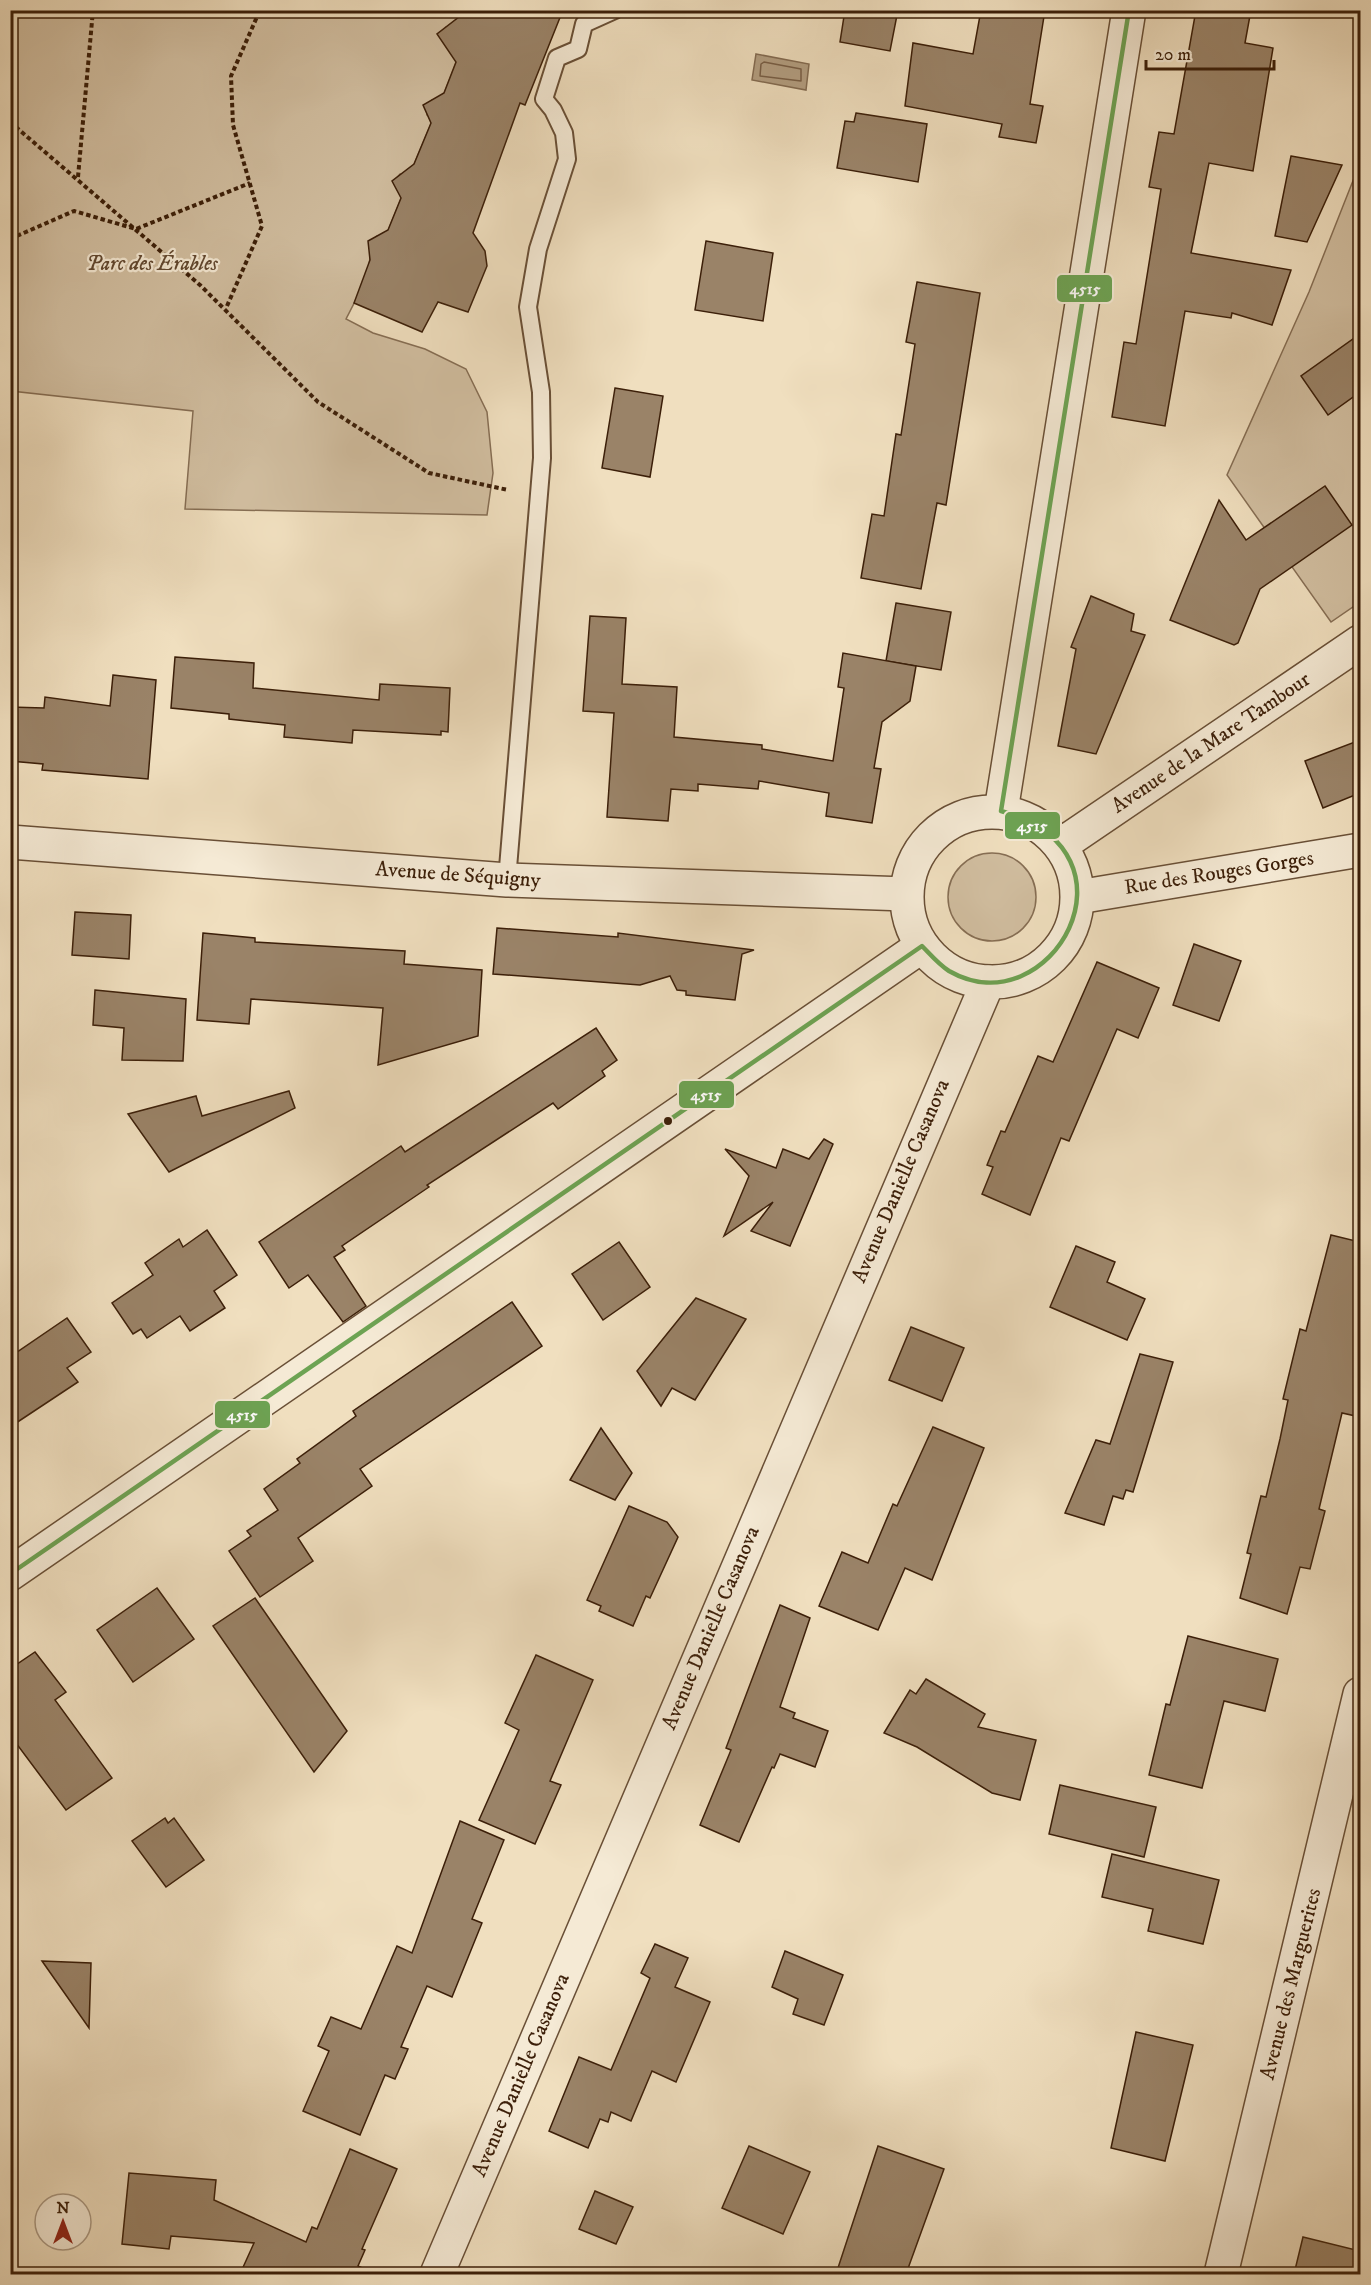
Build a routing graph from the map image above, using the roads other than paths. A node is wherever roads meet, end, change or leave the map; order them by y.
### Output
1 (615, 10) edge
2 (1129, 10) edge
3 (1360, 642) edge
4 (1001, 811) junction
5 (10, 842) edge
6 (1061, 845) junction
7 (1360, 850) edge
8 (507, 880) junction
9 (906, 894) junction
10 (1078, 897) junction
11 (922, 946) junction
12 (987, 982) junction
13 (10, 1574) edge
14 (1360, 1694) edge
15 (437, 2274) edge
16 (1221, 2274) edge

1 - 8 lane
2 - 4 street
3 - 6 street, Avenue de la Mare Tambour
4 - 6 street
4 - 9 street
5 - 8 street, Avenue de Séquigny
6 - 10 street
7 - 10 street, Rue des Rouges Gorges
8 - 9 street, Avenue de Séquigny
9 - 11 street
10 - 12 street
11 - 12 street
11 - 13 street
12 - 15 street, Avenue Danielle Casanova
14 - 16 street, Avenue des Marguerites

